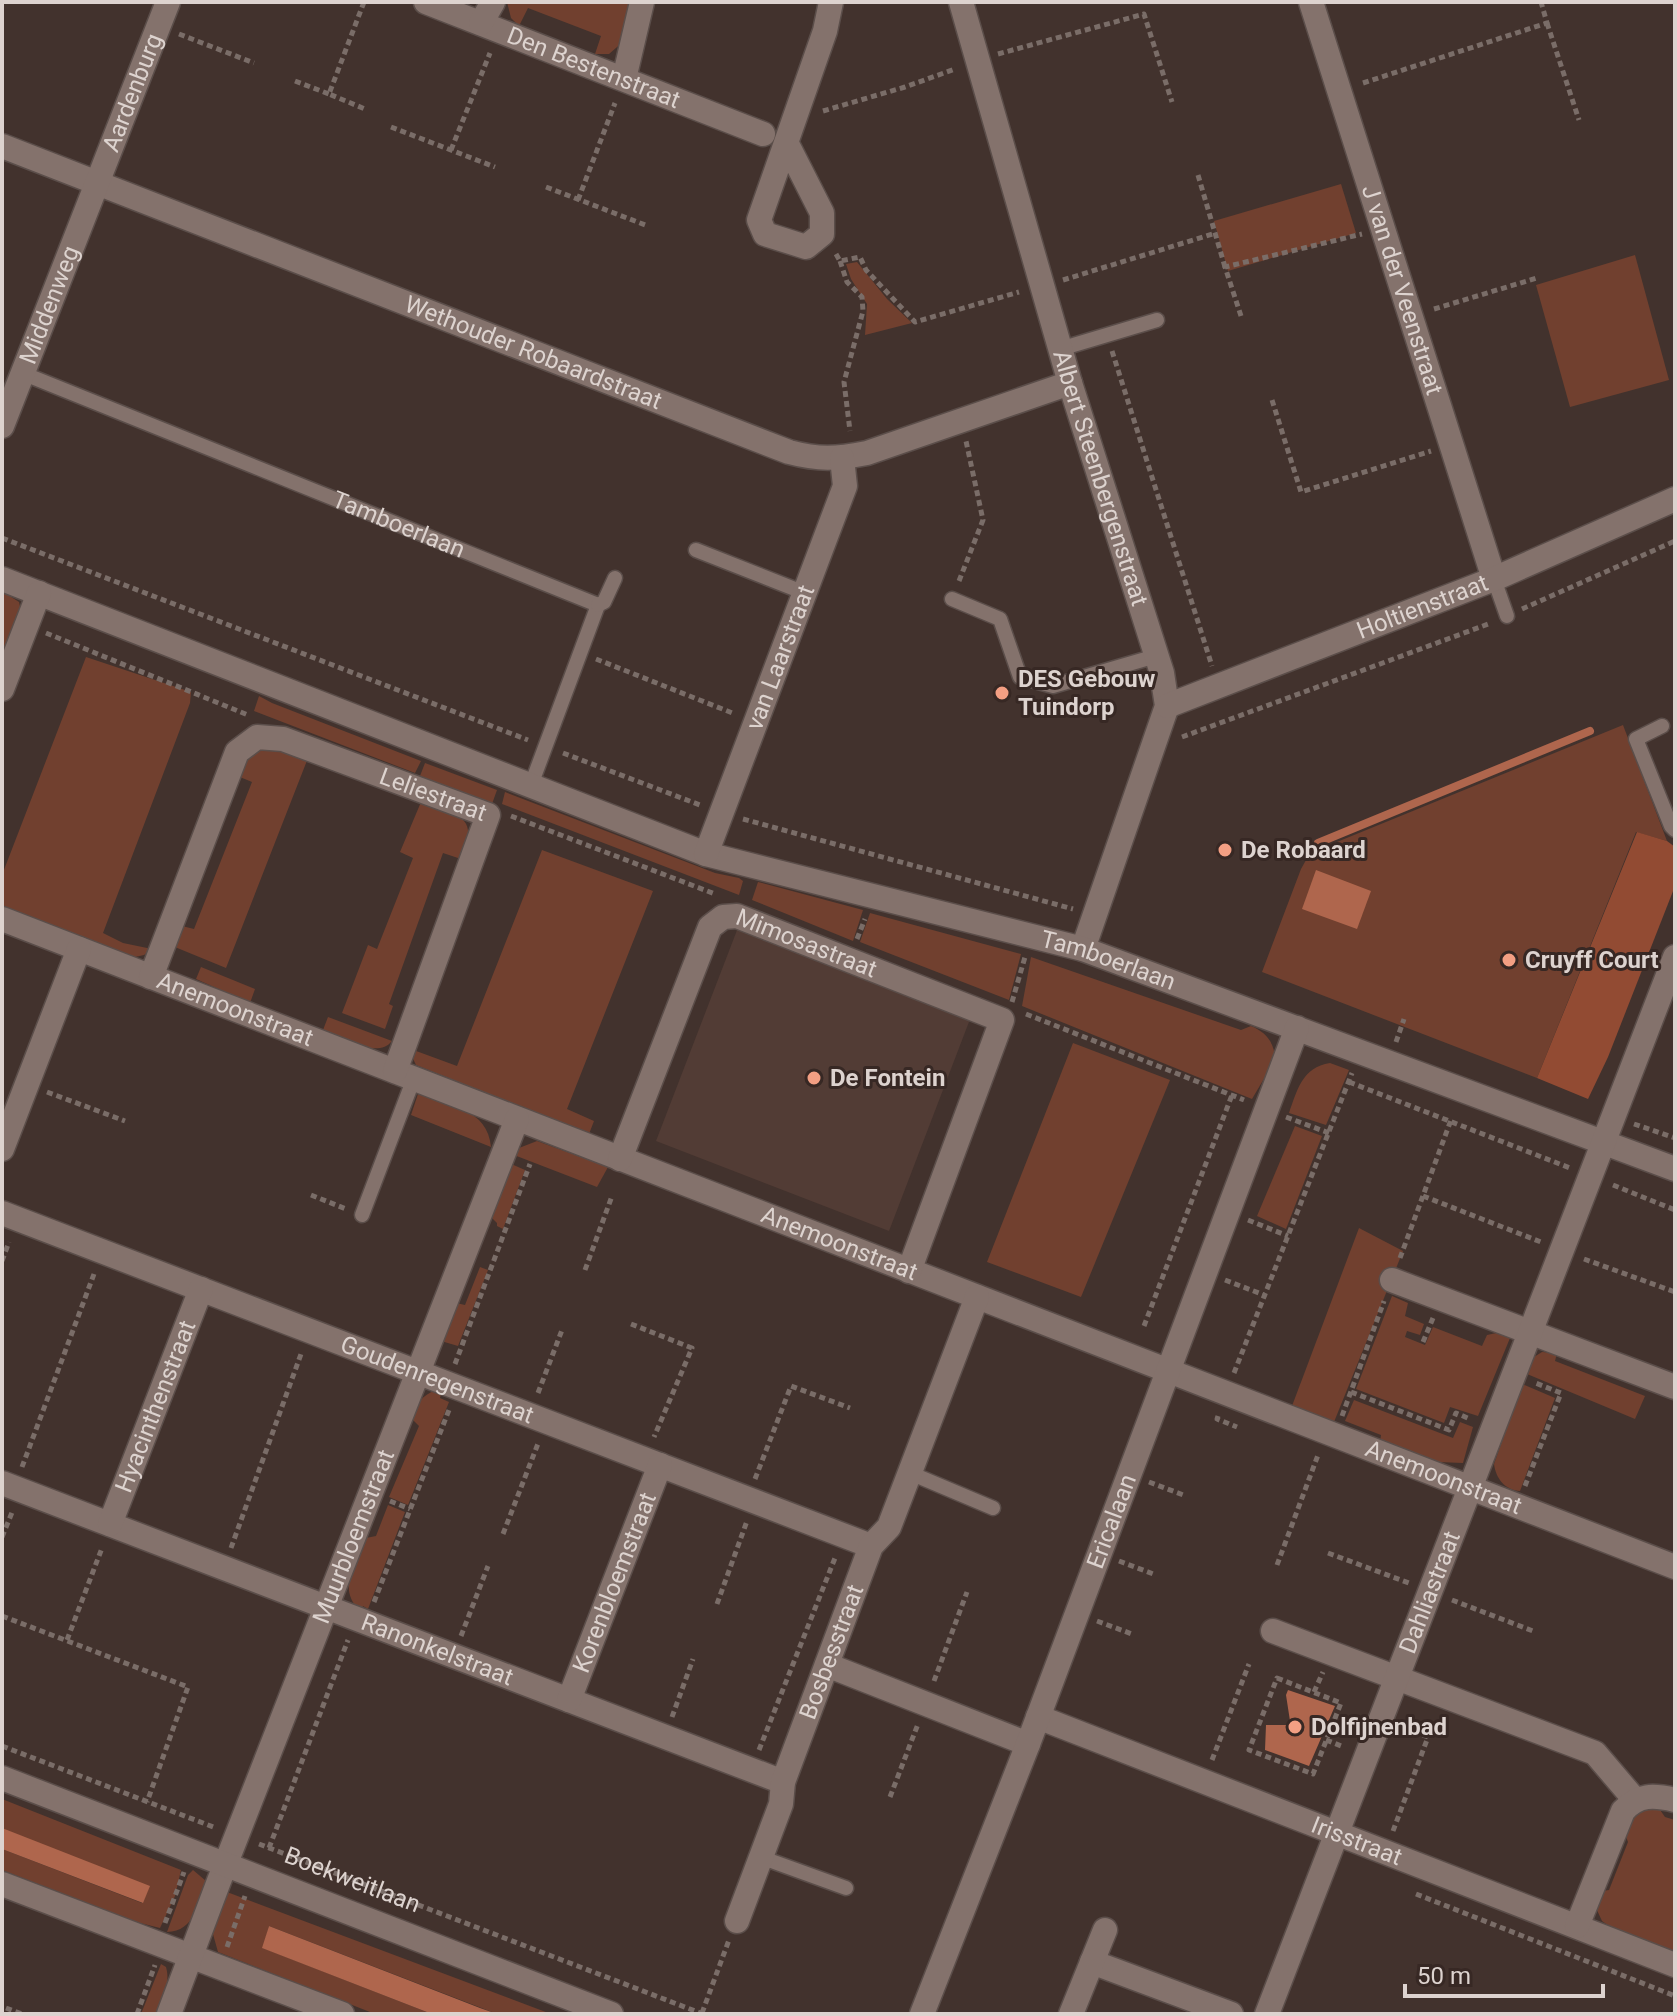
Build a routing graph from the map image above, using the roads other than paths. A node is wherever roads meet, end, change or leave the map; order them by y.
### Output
1 (168, 2) edge
2 (426, 2) edge
3 (642, 2) edge
4 (831, 2) edge
5 (961, 2) edge
6 (1311, 2) edge
7 (491, 18) edge
8 (624, 79) junction
9 (763, 134) dead end
10 (787, 144) junction
11 (2, 146) edge
12 (97, 182) junction
13 (1157, 320) dead end
14 (1060, 349) junction
15 (22, 373) junction
16 (1070, 383) junction
17 (2, 426) edge
18 (848, 457) junction
19 (1675, 499) edge
20 (696, 550) dead end
21 (615, 578) dead end
22 (2, 579) edge
23 (1494, 579) junction
24 (39, 593) junction
25 (805, 593) junction
26 (952, 599) road end
27 (598, 605) junction
28 (1507, 616) road end
29 (1156, 656) junction
30 (2, 689) edge
31 (1167, 706) junction
32 (1662, 726) dead end
33 (531, 785) junction
34 (1675, 830) edge
35 (706, 854) junction
36 (2, 919) edge
37 (79, 949) junction
38 (1083, 949) junction
39 (1675, 957) edge
40 (151, 977) junction
41 (1297, 1028) junction
42 (404, 1075) junction
43 (517, 1119) junction
44 (1603, 1142) junction
45 (2, 1149) edge
46 (620, 1159) junction
47 (1675, 1169) edge
48 (2, 1213) edge
49 (362, 1215) road end
50 (909, 1271) junction
51 (1392, 1280) dead end
52 (201, 1289) junction
53 (977, 1297) junction
54 (1530, 1333) junction
55 (1169, 1371) junction
56 (418, 1372) junction
57 (1675, 1387) edge
58 (652, 1462) junction
59 (910, 1473) junction
60 (8, 1485) edge
61 (1470, 1487) junction
62 (993, 1508) dead end
63 (110, 1524) junction
64 (871, 1546) junction
65 (1675, 1567) edge
66 (326, 1607) junction
67 (1273, 1631) dead end
68 (827, 1665) junction
69 (1397, 1678) junction
70 (569, 1700) junction
71 (1038, 1717) junction
72 (1028, 1744) junction
73 (2, 1778) edge
74 (783, 1782) junction
75 (1635, 1800) junction
76 (1675, 1800) edge
77 (1337, 1834) junction
78 (763, 1858) junction
79 (224, 1866) junction
80 (2, 1884) edge
81 (846, 1888) dead end
82 (737, 1921) road end
83 (1577, 1926) junction
84 (1105, 1930) dead end
85 (192, 1956) junction
86 (1092, 1962) junction
87 (1675, 1965) edge
88 (169, 2014) edge
89 (342, 2014) edge
90 (611, 2014) edge
91 (922, 2014) edge
92 (1071, 2014) edge
93 (1231, 2014) edge
94 (1267, 2014) edge

1 - 12 street, Aardenburg
2 - 7 street, Den Bestenstraat
3 - 8 street
4 - 10 street
5 - 14 street, Albert Steenbergenstraat
6 - 23 street, J van der Veenstraat
7 - 8 street, Den Bestenstraat
8 - 9 street, Den Bestenstraat
10 - 10 street
11 - 12 street, Wethouder Robaardstraat
12 - 15 street, Middenweg
12 - 18 street, Wethouder Robaardstraat
13 - 14 lane
14 - 16 street, Albert Steenbergenstraat
15 - 17 street, Middenweg
15 - 27 lane, Tamboerlaan
16 - 18 street, Wethouder Robaardstraat
16 - 29 street, Albert Steenbergenstraat
18 - 25 street, van Laarstraat
19 - 23 street, Holtienstraat
20 - 25 lane
21 - 27 lane
22 - 24 street, Tamboerlaan
23 - 28 lane
23 - 31 street, Holtienstraat
24 - 30 street
24 - 33 street, Tamboerlaan
25 - 35 street, van Laarstraat
26 - 29 lane
27 - 33 lane
29 - 31 street, Albert Steenbergenstraat
31 - 38 street
32 - 34 lane
33 - 35 street, Tamboerlaan
35 - 38 street, Tamboerlaan
36 - 37 street, Anemoonstraat
37 - 40 street, Anemoonstraat
37 - 45 street
38 - 41 street, Tamboerlaan
39 - 44 street, Dahliastraat
40 - 42 street, Anemoonstraat
40 - 42 street, Leliestraat
41 - 44 street, Tamboerlaan
41 - 55 street, Ericalaan
42 - 43 street, Anemoonstraat
42 - 49 lane
43 - 46 street, Anemoonstraat
43 - 56 street, Muurbloemstraat
44 - 47 street, Tamboerlaan
44 - 54 street, Dahliastraat
46 - 50 street, Anemoonstraat
46 - 50 street, Mimosastraat
48 - 52 street, Goudenregenstraat
50 - 53 street, Anemoonstraat
51 - 54 street
52 - 56 street, Goudenregenstraat
52 - 63 street, Hyacinthenstraat
53 - 55 street, Anemoonstraat
53 - 59 street, Bosbesstraat
54 - 57 street
54 - 61 street, Dahliastraat
55 - 61 street, Anemoonstraat
55 - 71 street, Ericalaan
56 - 58 street, Goudenregenstraat
56 - 66 street, Muurbloemstraat
58 - 64 street, Goudenregenstraat
58 - 70 street, Korenbloemstraat
59 - 62 lane
59 - 64 street, Bosbesstraat
60 - 63 street, Ranonkelstraat
61 - 65 street, Anemoonstraat
61 - 69 street, Dahliastraat
63 - 66 street, Ranonkelstraat
64 - 68 street, Bosbesstraat
66 - 70 street, Ranonkelstraat
66 - 79 street, Muurbloemstraat
67 - 69 street, Dahliastraat
68 - 72 street
68 - 74 street, Bosbesstraat
69 - 75 street
69 - 77 street, Dahliastraat
70 - 74 street, Ranonkelstraat
71 - 72 street, Ericalaan
71 - 77 street, Irisstraat
72 - 91 street, Ericalaan
73 - 79 street, Boekweitlaan
74 - 78 street, Bosbesstraat
75 - 76 street
75 - 83 street
77 - 83 street, Irisstraat
77 - 94 street, Dahliastraat
78 - 81 lane
78 - 82 street, Bosbesstraat
79 - 85 street, Muurbloemstraat
79 - 90 street, Boekweitlaan
80 - 85 street
83 - 87 street, Irisstraat
84 - 86 street
85 - 88 street, Muurbloemstraat
85 - 89 street
86 - 92 street
86 - 93 street

